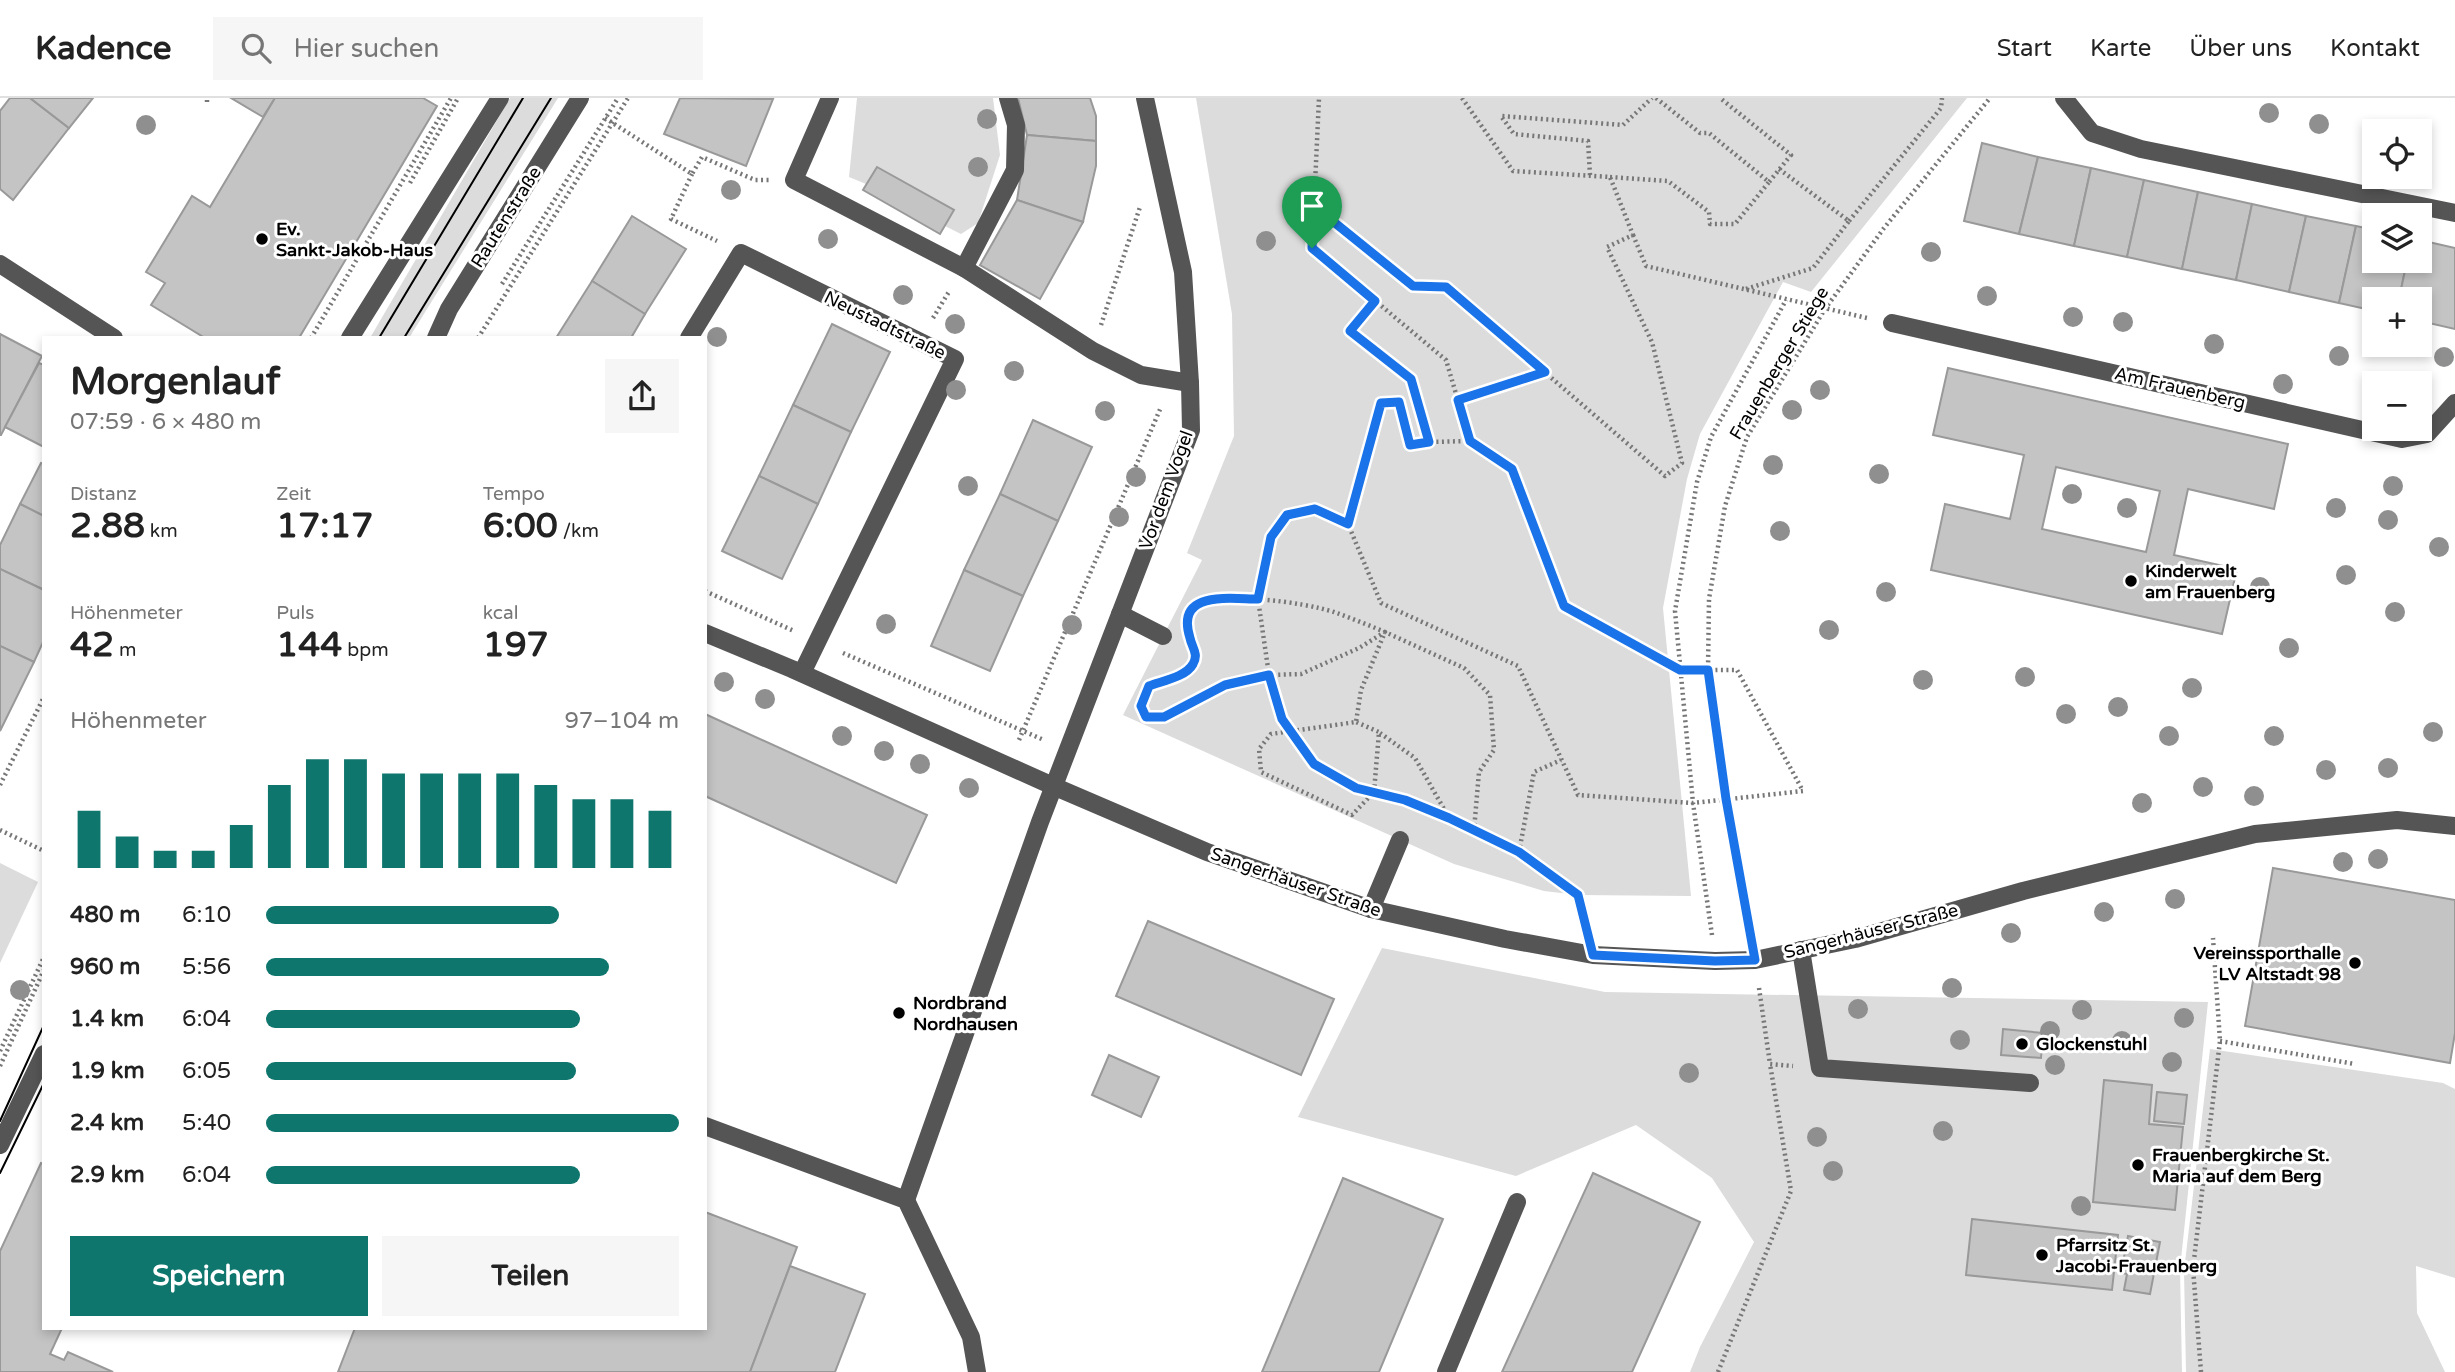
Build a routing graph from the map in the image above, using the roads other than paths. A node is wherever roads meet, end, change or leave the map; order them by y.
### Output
1 (500, 98) edge
2 (580, 98) edge
3 (830, 98) edge
4 (1008, 98) edge
5 (1145, 98) edge
6 (2064, 98) edge
7 (2455, 213) edge
8 (0, 264) edge
9 (964, 268) junction
10 (1892, 323) road end
11 (111, 336) edge
12 (351, 336) edge
13 (437, 336) edge
14 (690, 336) edge
15 (1191, 383) junction
16 (2455, 403) edge
17 (1120, 614) junction
18 (707, 634) edge
19 (1163, 636) dead end
20 (802, 673) junction
21 (1053, 786) junction
22 (2455, 826) edge
23 (1400, 840) dead end
24 (1371, 909) junction
25 (1801, 950) junction
26 (42, 1058) edge
27 (2030, 1083) dead end
28 (707, 1127) edge
29 (0, 1145) edge
30 (906, 1200) junction
31 (1517, 1202) dead end
32 (977, 1372) edge
33 (1446, 1372) edge

1 - 12 street
2 - 13 street, Rautenstraße
3 - 9 street
4 - 9 street
5 - 15 street, Vor dem Vogel
6 - 7 street
8 - 11 street
9 - 15 street
10 - 16 street, Am Frauenberg
14 - 20 street, Neustadtstraße
15 - 17 street, Vor dem Vogel
17 - 19 street
17 - 21 street, Vor dem Vogel
18 - 20 street
20 - 21 street
21 - 24 street, Sangerhäuser Straße
21 - 30 street, Vor dem Vogel
22 - 25 street, Sangerhäuser Straße
23 - 24 street
24 - 25 street, Sangerhäuser Straße
25 - 27 street
26 - 29 street
28 - 30 street
30 - 32 street
31 - 33 street

